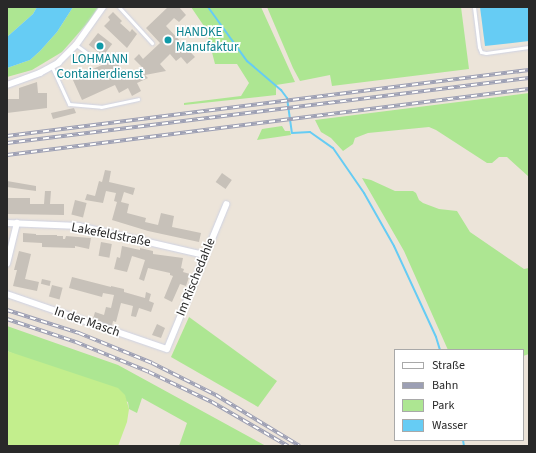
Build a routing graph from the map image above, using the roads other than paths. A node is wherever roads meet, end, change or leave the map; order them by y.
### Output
1 (103, 7) edge
2 (119, 7) edge
3 (474, 7) edge
4 (152, 43) dead end
5 (76, 45) junction
6 (529, 48) edge
7 (117, 55) dead end
8 (52, 67) junction
9 (7, 85) edge
10 (138, 99) dead end
11 (226, 205) dead end
12 (7, 222) edge
13 (17, 223) junction
14 (205, 255) junction
15 (7, 264) edge
16 (7, 294) edge
17 (167, 350) joint

1 - 5 street
2 - 4 lane
3 - 6 lane
5 - 7 lane
5 - 8 street
8 - 9 street
8 - 10 lane
11 - 14 street, Im Rischedahle
12 - 13 street, Lakefeldstraße
13 - 14 street, Lakefeldstraße
13 - 15 street
14 - 17 street, Im Rischedahle
16 - 17 street, In der Masch

